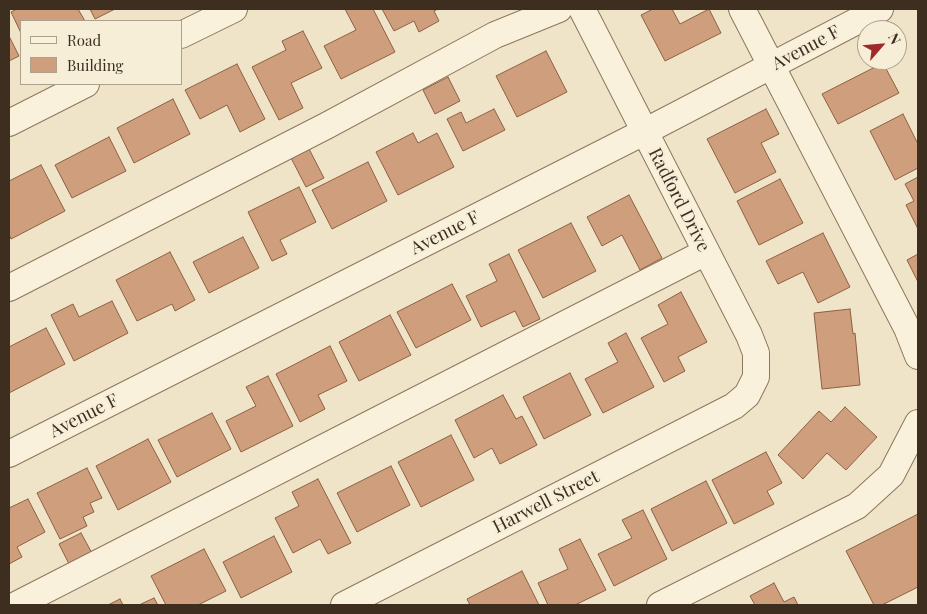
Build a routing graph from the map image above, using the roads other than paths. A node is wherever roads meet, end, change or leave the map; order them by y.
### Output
1 (234, 9) edge
2 (559, 9) edge
3 (582, 9) edge
4 (742, 9) edge
5 (880, 9) edge
6 (182, 35) edge
7 (771, 66) junction
8 (84, 85) edge
9 (9, 123) edge
10 (644, 132) junction
11 (706, 252) junction
12 (9, 288) edge
13 (918, 356) edge
14 (747, 395) joint
15 (918, 423) edge
16 (9, 454) edge
17 (16, 605) edge
18 (344, 605) edge
19 (660, 605) edge

1 - 6 street
2 - 12 street
3 - 10 street, Radford Drive
4 - 7 street
5 - 7 street, Avenue F
7 - 10 street, Avenue F
7 - 13 street
8 - 9 street
10 - 11 street, Radford Drive
10 - 16 street, Avenue F
11 - 14 street, Radford Drive
11 - 17 street
14 - 18 street, Harwell Street
15 - 19 street

